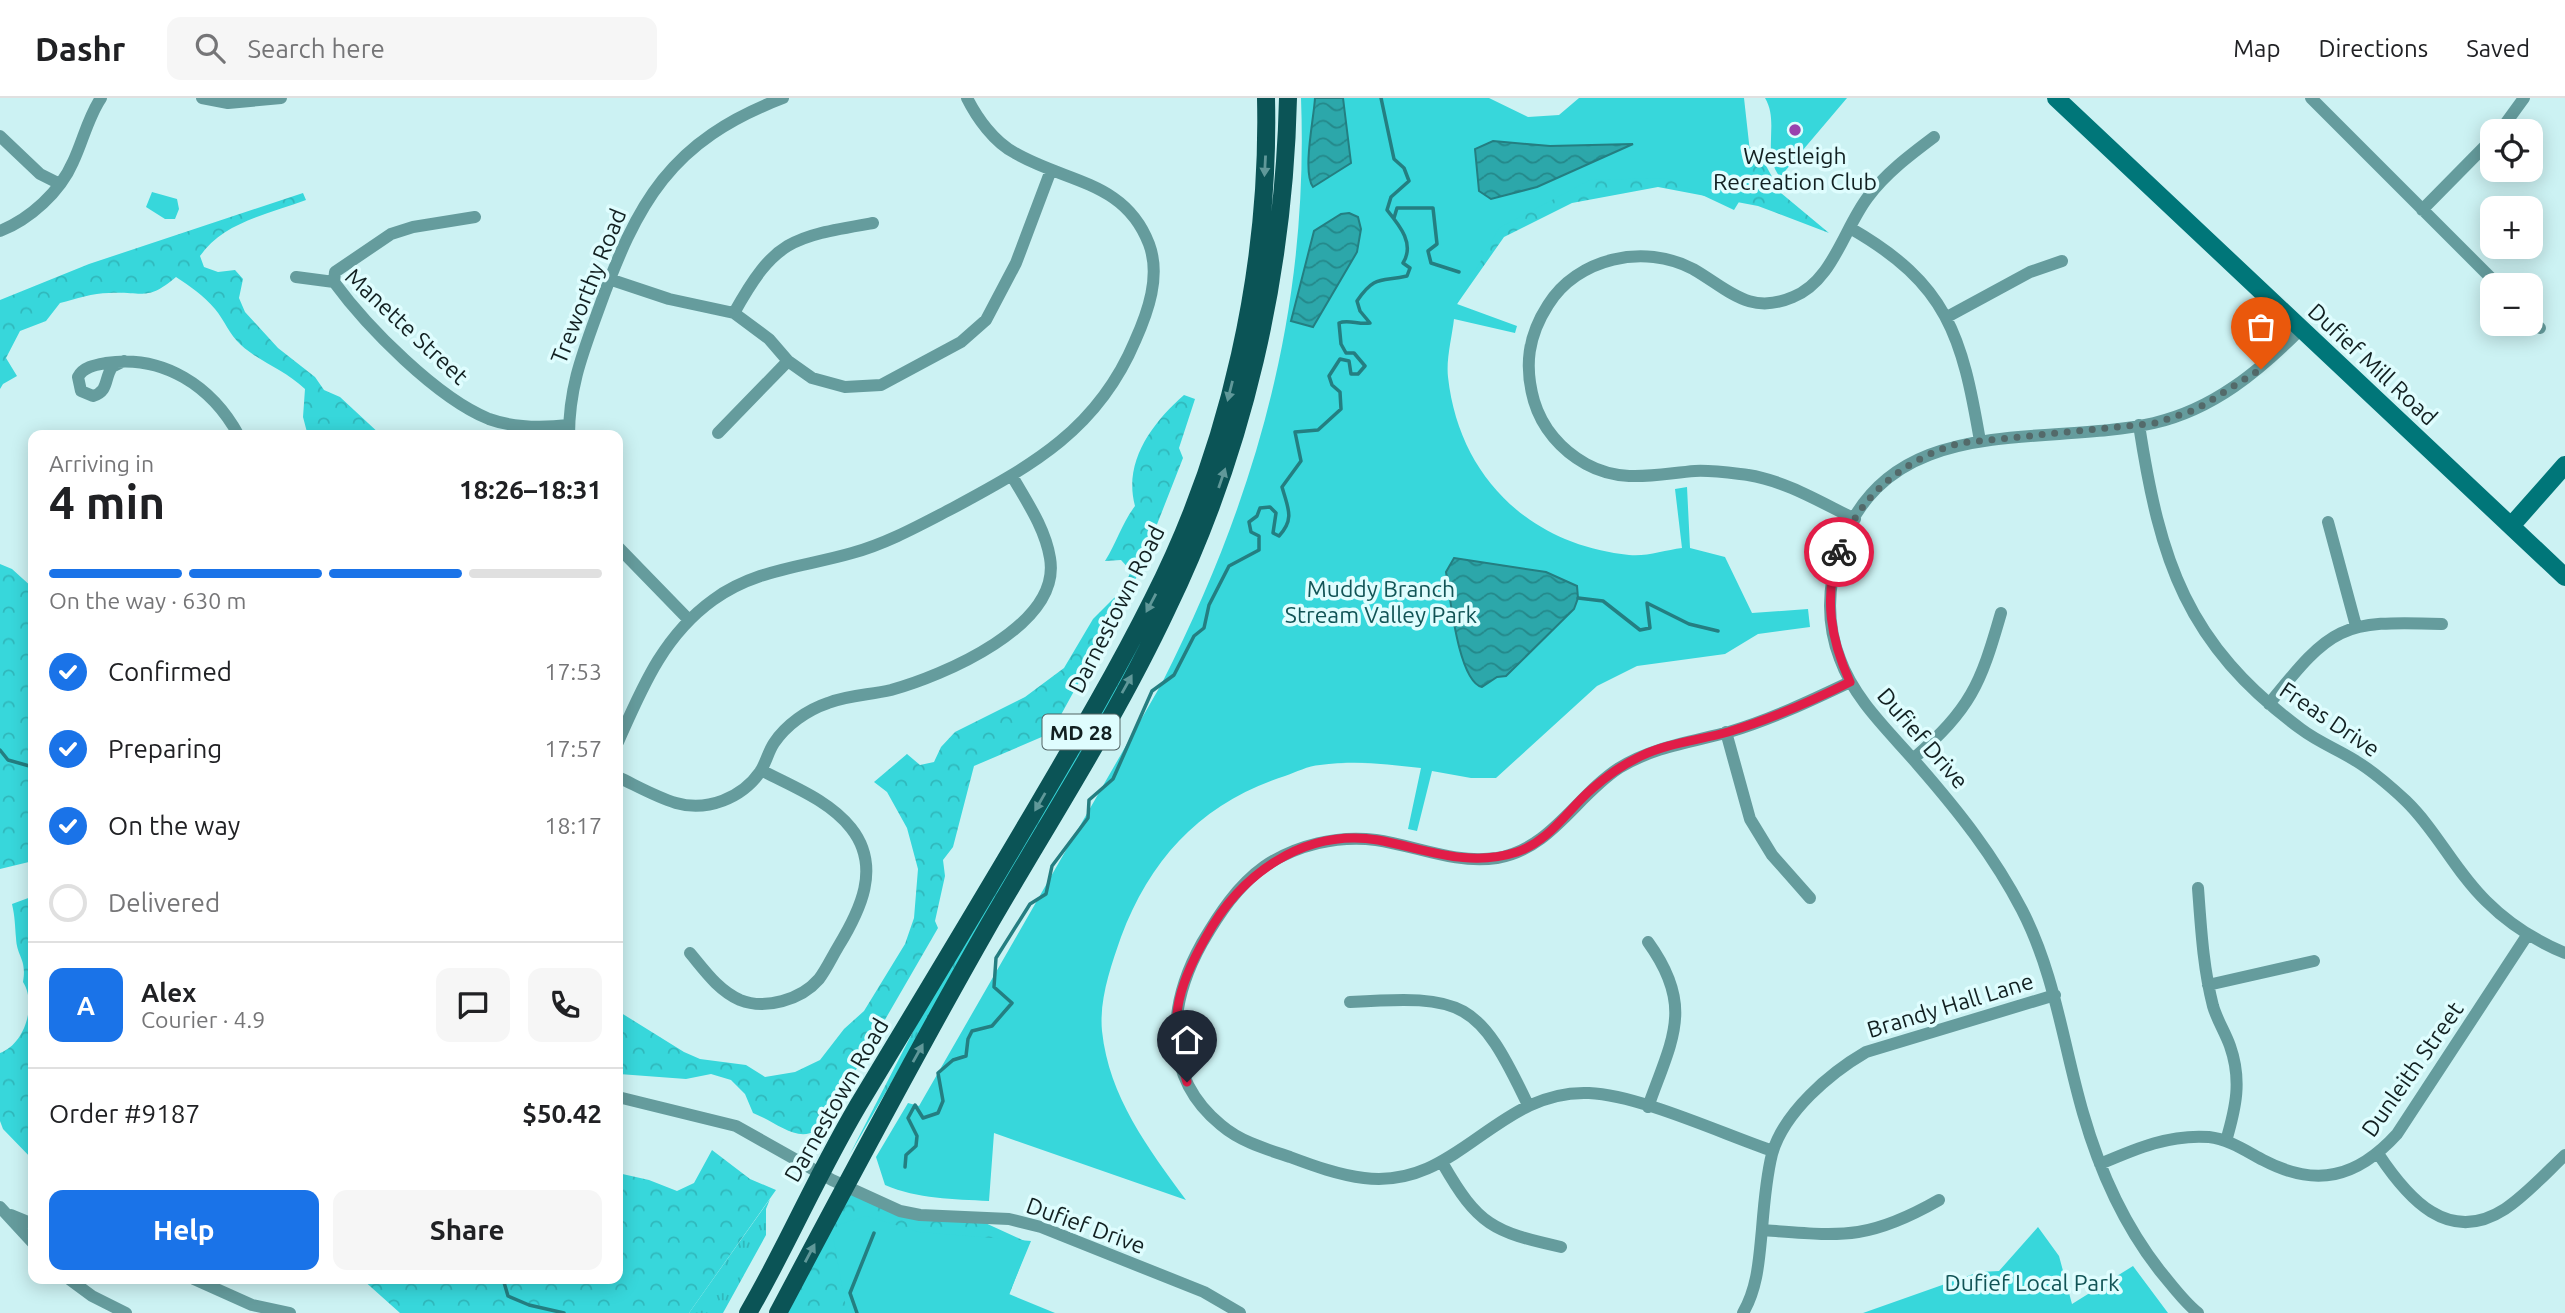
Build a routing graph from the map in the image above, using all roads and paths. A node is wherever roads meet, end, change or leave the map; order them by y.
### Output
1 (102, 98) edge
2 (202, 98) edge
3 (281, 98) edge
4 (783, 98) edge
5 (967, 98) edge
6 (1266, 98) edge
7 (1288, 98) edge
8 (2056, 98) edge
9 (2311, 98) edge
10 (2524, 98) edge
11 (2509, 119) edge
12 (0, 136) edge
13 (1934, 137) dead end
14 (2480, 151) edge
15 (1051, 170) junction
16 (58, 183) junction
17 (2422, 210) junction
18 (475, 217) dead end
19 (873, 223) dead end
20 (1850, 228) junction
21 (0, 231) edge
22 (2062, 261) dead end
23 (2486, 273) edge
24 (296, 277) dead end
25 (609, 279) junction
26 (334, 282) junction
27 (734, 313) junction
28 (1947, 317) junction
29 (2301, 329) junction
30 (124, 361) dead end
31 (788, 361) junction
32 (2139, 425) junction
33 (235, 430) edge
34 (569, 430) edge
35 (718, 433) dead end
36 (1980, 441) junction
37 (2565, 465) edge
38 (1012, 476) junction
39 (1855, 519) junction
40 (2328, 522) dead end
41 (2511, 526) junction
42 (623, 552) edge
43 (2565, 577) edge
44 (2001, 613) dead end
45 (688, 619) junction
46 (2442, 624) dead end
47 (2356, 626) junction
48 (1850, 682) junction
49 (2269, 704) junction
50 (623, 732) edge
51 (1726, 732) junction
52 (1913, 759) junction
53 (761, 770) junction
54 (623, 779) edge
55 (2198, 888) dead end
56 (1810, 898) dead end
57 (2528, 934) junction
58 (1648, 942) dead end
59 (690, 953) dead end
60 (2565, 953) edge
61 (2314, 961) dead end
62 (2208, 985) junction
63 (2055, 995) junction
64 (1350, 1002) dead end
65 (623, 1098) edge
66 (1528, 1105) junction
67 (1648, 1107) junction
68 (2226, 1141) junction
69 (1773, 1151) junction
70 (2379, 1155) junction
71 (2565, 1155) edge
72 (1443, 1164) junction
73 (2100, 1164) junction
74 (832, 1179) junction
75 (1939, 1200) dead end
76 (4, 1210) edge
77 (28, 1222) edge
78 (1762, 1230) junction
79 (28, 1238) edge
80 (1561, 1247) dead end
81 (76, 1284) edge
82 (204, 1284) edge
83 (251, 1309) edge
84 (126, 1313) edge
85 (290, 1313) edge
86 (748, 1313) edge
87 (778, 1313) edge
88 (1240, 1313) edge
89 (1743, 1313) edge
90 (2198, 1313) edge

1 - 16 street
2 - 3 street
4 - 25 street, Treworthy Road
5 - 15 street
6 -> 74 main road, Darnestown Road / MD 28
74 -> 7 main road, Darnestown Road / MD 28
8 - 29 main road, Dufief Mill Road
9 - 17 street
10 - 11 street
12 - 16 street
13 - 20 street
14 - 17 street
15 - 31 street
15 - 38 street
16 - 21 street
17 - 23 street
18 - 26 street
19 - 27 street
20 - 28 street
20 - 39 street
22 - 28 street
24 - 26 street, Manette Street
25 - 27 street
25 - 34 street, Treworthy Road
26 - 34 street, Manette Street
27 - 31 street
28 - 36 street
29 - 32 street, Dufief Drive
29 - 41 main road, Dufief Mill Road
30 - 33 street
31 - 35 street
32 - 36 street, Dufief Drive
32 - 49 street, Freas Drive
36 - 39 street, Dufief Drive
37 - 41 main road
38 - 45 street
38 - 53 street
39 - 48 street, Dufief Drive
40 - 47 street
41 - 43 main road, Dufief Mill Road
42 - 45 street
44 - 52 street
45 - 50 street
46 - 47 street
47 - 49 street
48 - 51 street
48 - 52 street, Dufief Drive
49 - 57 street, Freas Drive
51 - 56 street
51 - 72 street
52 - 63 street, Dufief Drive
53 - 54 street
53 - 59 street
55 - 62 street
57 - 60 street, Freas Drive
57 - 70 street, Dunleith Street
58 - 67 street
61 - 62 street
62 - 68 street
63 - 69 street, Brandy Hall Lane
63 - 73 street, Dufief Drive
64 - 66 street
65 - 74 street, Dufief Drive
66 - 67 street
66 - 72 street
67 - 69 street
68 - 70 street, Dunleith Street
68 - 73 street, Dunleith Street
69 - 78 street, Brandy Hall Lane
70 - 71 street
72 - 80 street
73 - 90 street, Dufief Drive
74 - 86 main road, Darnestown Road / MD 28
87 -> 74 main road, Darnestown Road / MD 28
74 - 88 street, Dufief Drive
75 - 78 street
76 - 77 street
76 - 79 street
78 - 89 street, Brandy Hall Lane
81 - 84 street
82 - 83 street
83 - 85 street

